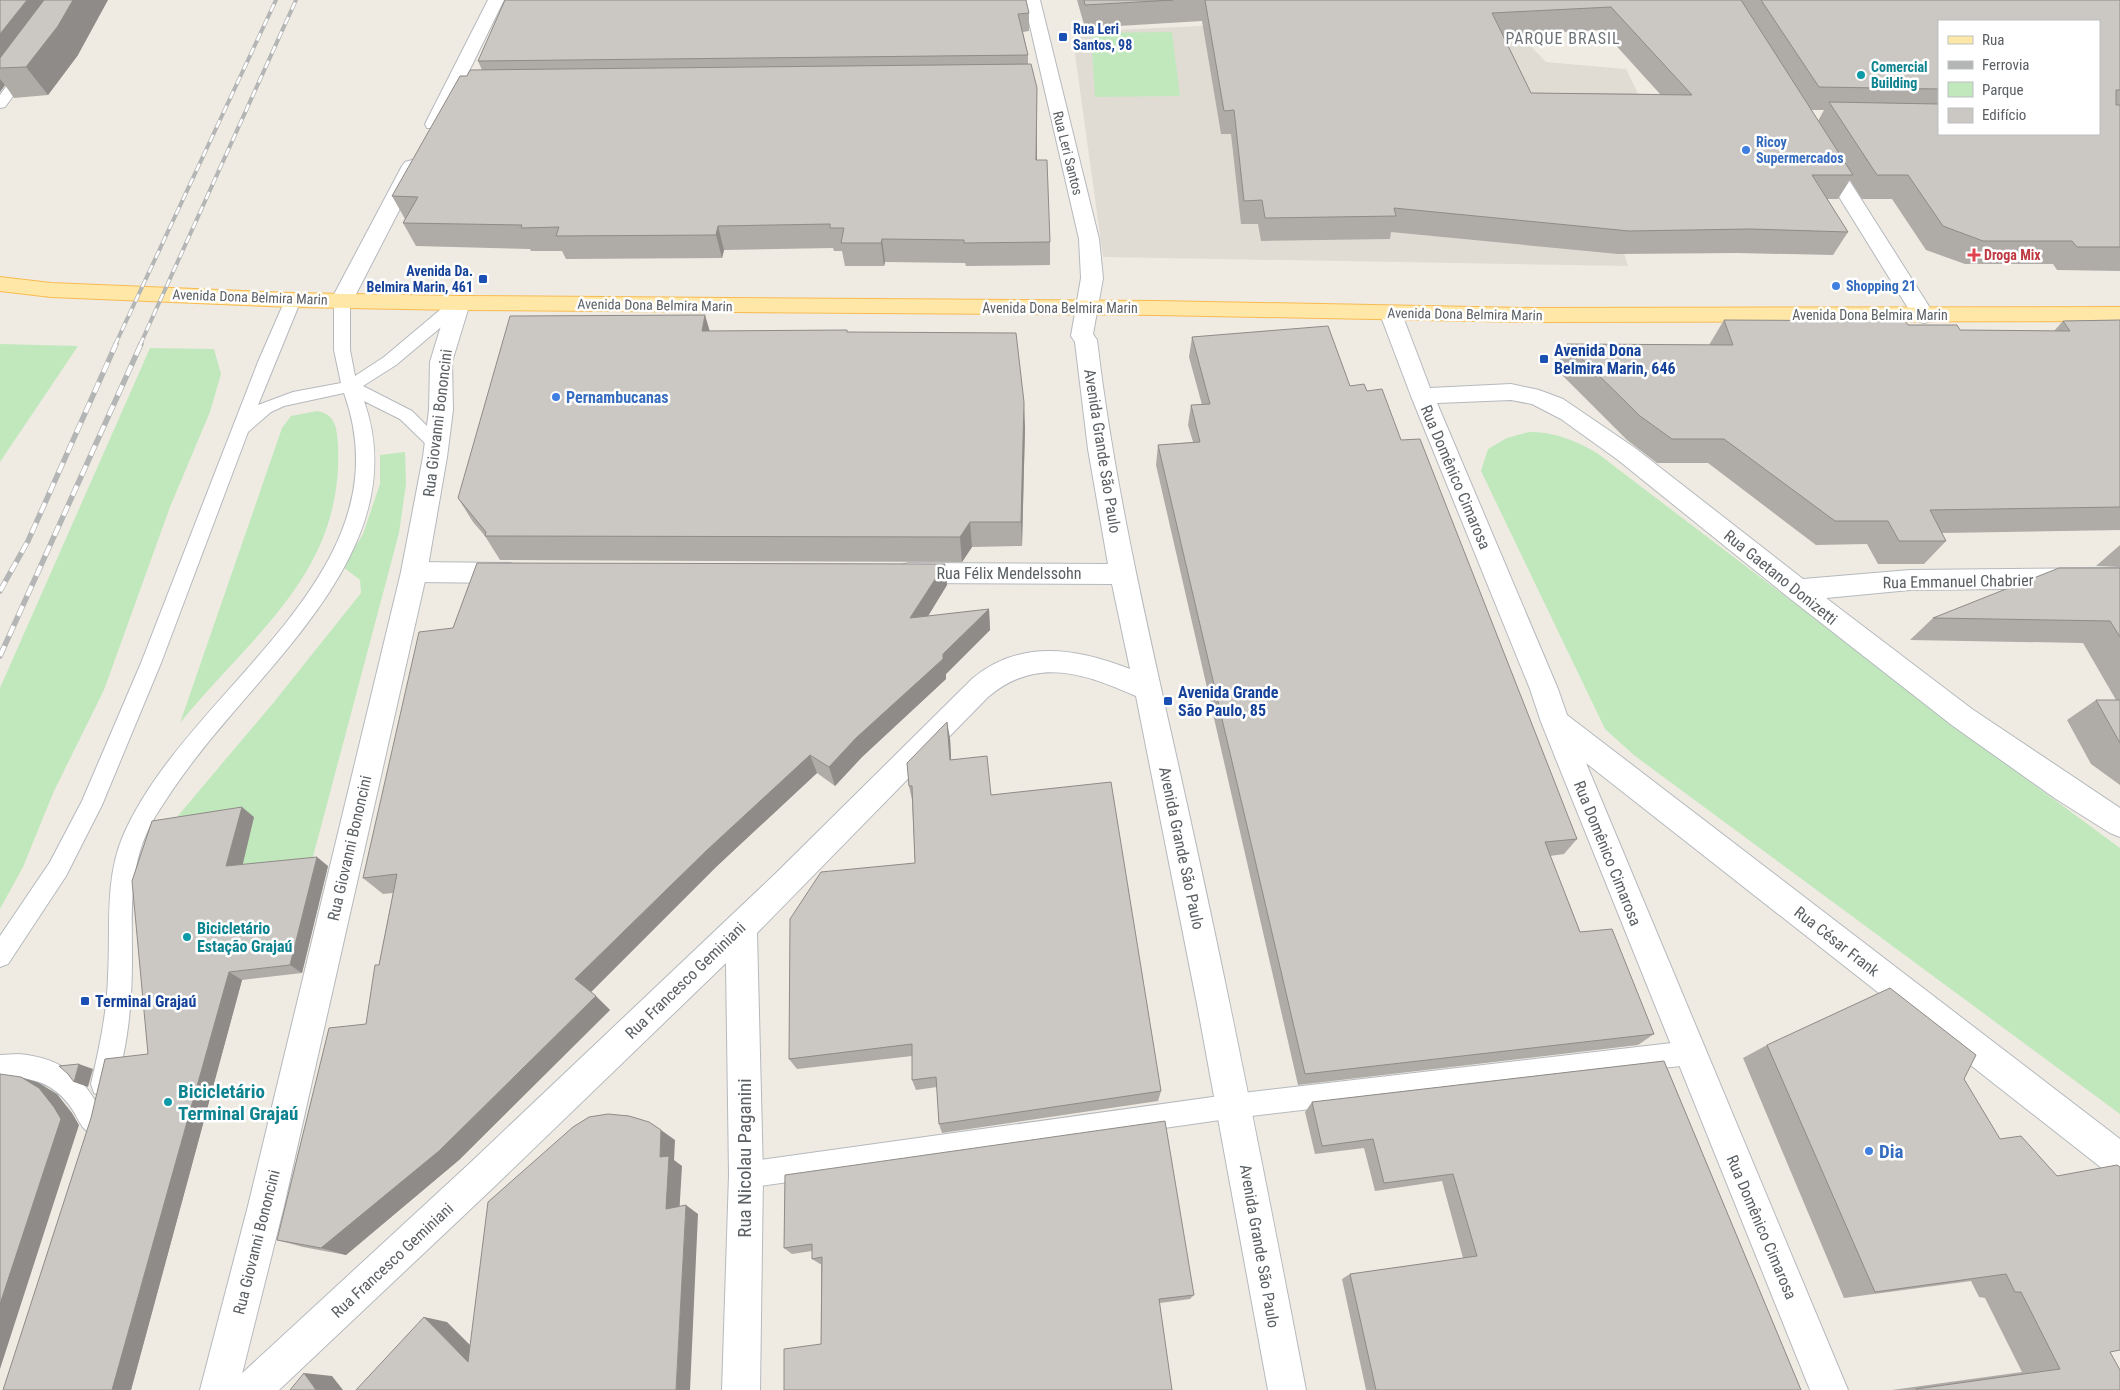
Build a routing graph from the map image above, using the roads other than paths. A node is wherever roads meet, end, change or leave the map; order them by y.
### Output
1 (496, 0) edge
2 (1032, 0) edge
3 (36, 56) edge
4 (1031, 80) edge
5 (1050, 80) junction
6 (0, 104) edge
7 (1815, 142) edge
8 (0, 284) edge
9 (293, 300) junction
10 (342, 300) junction
11 (459, 302) junction
12 (1087, 308) junction
13 (1392, 314) junction
14 (2120, 314) edge
15 (1924, 316) junction
16 (349, 386) junction
17 (1422, 396) junction
18 (237, 439) junction
19 (437, 445) junction
20 (414, 572) junction
21 (529, 573) edge
22 (882, 573) edge
23 (1124, 574) junction
24 (2120, 578) edge
25 (1797, 590) junction
26 (1148, 689) junction
27 (1555, 722) junction
28 (2120, 824) edge
29 (741, 926) junction
30 (0, 956) edge
31 (1689, 1052) junction
32 (0, 1067) edge
33 (1234, 1106) junction
34 (2120, 1161) edge
35 (746, 1174) junction
36 (219, 1390) edge
37 (251, 1390) edge
38 (741, 1390) edge
39 (1287, 1390) edge
40 (1829, 1390) edge

1 - 10 street
2 - 5 street, Rua Leri Santos
3 - 6 lane
4 - 5 street
5 - 12 street, Rua Leri Santos
7 - 15 street
8 - 9 main road, Avenida Dona Belmira Marin
9 - 10 main road, Avenida Dona Belmira Marin
9 - 18 lane
10 - 11 main road, Avenida Dona Belmira Marin
10 - 16 lane
11 - 12 main road, Avenida Dona Belmira Marin
11 - 16 lane
11 - 19 street, Rua Giovanni Bononcini
12 - 13 main road, Avenida Dona Belmira Marin
12 - 23 street, Avenida Grande São Paulo
13 - 15 main road, Avenida Dona Belmira Marin
13 - 17 street, Rua Domênico Cimarosa
14 - 15 main road, Avenida Dona Belmira Marin
16 - 18 lane
16 - 19 lane
16 - 32 lane
17 - 25 street, Rua Gaetano Donizetti
17 - 27 street, Rua Domênico Cimarosa
18 - 30 lane
19 - 20 street, Rua Giovanni Bononcini
20 - 21 street
20 - 36 street, Rua Giovanni Bononcini
22 - 23 street, Rua Félix Mendelssohn
23 - 26 street, Avenida Grande São Paulo
24 - 25 street, Rua Emmanuel Chabrier
25 - 28 street, Rua Gaetano Donizetti
26 - 29 street, Rua Francesco Geminiani
26 - 33 street, Avenida Grande São Paulo
27 - 31 street, Rua Domênico Cimarosa
27 - 34 street, Rua César Frank
29 - 35 street, Rua Nicolau Paganini
29 - 37 street, Rua Francesco Geminiani
31 - 33 lane
31 - 40 street, Rua Domênico Cimarosa
33 - 35 lane
33 - 39 street, Avenida Grande São Paulo
35 - 38 street, Rua Nicolau Paganini

